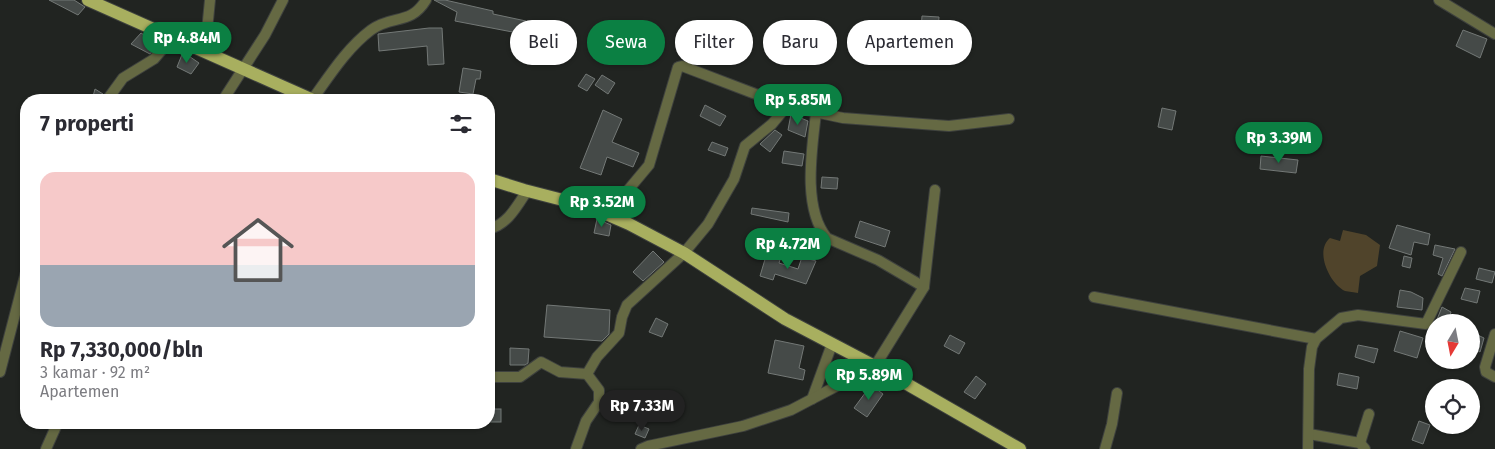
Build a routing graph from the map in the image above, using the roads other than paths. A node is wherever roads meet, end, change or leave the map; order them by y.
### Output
1 (88, 0) edge
2 (210, 0) edge
3 (283, 0) edge
4 (426, 0) edge
5 (1439, 0) edge
6 (1495, 34) edge
7 (174, 37) junction
8 (206, 51) junction
9 (244, 69) junction
10 (111, 94) edge
11 (227, 94) edge
12 (299, 94) edge
13 (316, 94) edge
14 (787, 106) junction
15 (816, 113) junction
16 (1009, 119) dead end
17 (495, 181) edge
18 (936, 190) dead end
19 (527, 191) junction
20 (608, 214) junction
21 (495, 226) edge
22 (1461, 252) dead end
23 (684, 254) junction
24 (924, 288) junction
25 (20, 295) edge
26 (1094, 297) dead end
27 (1495, 334) edge
28 (1316, 339) junction
29 (832, 344) junction
30 (875, 366) junction
31 (0, 372) edge
32 (587, 374) junction
33 (495, 377) edge
34 (1495, 377) edge
35 (1117, 393) dead end
36 (812, 399) junction
37 (1369, 414) dead end
38 (55, 429) edge
39 (1309, 434) junction
40 (690, 437) junction
41 (1363, 446) edge
42 (46, 449) edge
43 (576, 449) edge
44 (641, 449) edge
45 (685, 449) edge
46 (1020, 449) edge
47 (1105, 449) edge
48 (1308, 449) edge

1 - 7 main road
2 - 8 street
3 - 9 street
4 - 13 street
5 - 6 street
7 - 8 main road
7 - 10 street
8 - 9 main road
9 - 11 street
9 - 12 main road
14 - 15 street
14 - 20 street
14 - 23 street
15 - 16 street
15 - 24 street
17 - 19 main road
18 - 24 street
19 - 20 main road
19 - 21 street
20 - 23 main road
22 - 28 street
23 - 29 main road
23 - 32 street
24 - 30 street
25 - 31 street
26 - 28 street
27 - 34 street
28 - 39 street
29 - 30 main road
29 - 36 street
30 - 36 street
30 - 46 main road
32 - 33 street
32 - 43 street
35 - 47 street
36 - 40 street
37 - 41 street
38 - 42 street
39 - 41 street
39 - 48 street
40 - 44 street
40 - 45 street

